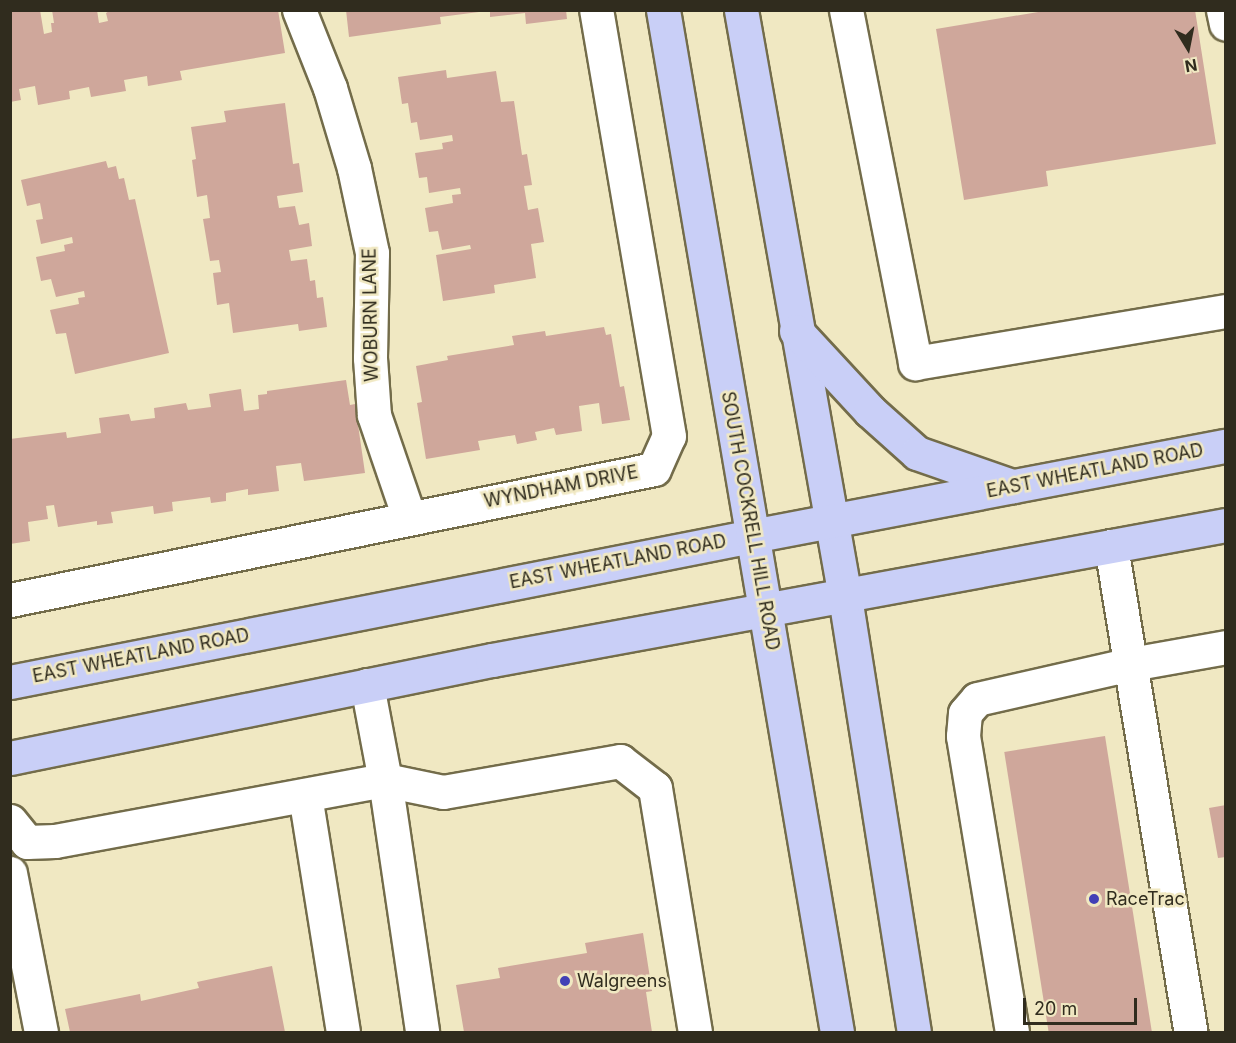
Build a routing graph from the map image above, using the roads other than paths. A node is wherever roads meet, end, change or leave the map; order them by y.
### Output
1 (298, 10) edge
2 (596, 10) edge
3 (663, 10) edge
4 (741, 10) edge
5 (846, 10) edge
6 (1223, 10) edge
7 (1226, 24) edge
8 (1226, 311) edge
9 (796, 331) junction
10 (1226, 446) edge
11 (1014, 486) junction
12 (409, 517) junction
13 (829, 521) junction
14 (1226, 525) edge
15 (752, 536) junction
16 (1112, 546) junction
17 (845, 597) junction
18 (10, 600) edge
19 (765, 611) junction
20 (1226, 647) edge
21 (1131, 664) junction
22 (10, 682) edge
23 (367, 686) junction
24 (10, 758) edge
25 (385, 780) junction
26 (305, 795) junction
27 (11, 828) edge
28 (10, 873) edge
29 (40, 1032) edge
30 (343, 1032) edge
31 (422, 1032) edge
32 (695, 1032) edge
33 (837, 1032) edge
34 (914, 1032) edge
35 (1012, 1032) edge
36 (1191, 1032) edge

1 - 12 lane, WOBURN LANE
2 - 12 lane, WYNDHAM DRIVE
3 - 15 main road, SOUTH COCKRELL HILL ROAD
4 - 9 main road
5 - 8 lane
6 - 7 lane
9 - 11 main road
9 - 13 main road
10 - 11 main road, EAST WHEATLAND ROAD
11 - 13 main road, EAST WHEATLAND ROAD
12 - 18 lane, WYNDHAM DRIVE
13 - 15 main road, EAST WHEATLAND ROAD
13 - 17 main road
14 - 16 main road
15 - 19 main road, SOUTH COCKRELL HILL ROAD
15 - 22 main road, EAST WHEATLAND ROAD
16 - 17 main road
16 - 21 lane
17 - 19 main road
17 - 34 main road
19 - 23 main road
19 - 33 main road, SOUTH COCKRELL HILL ROAD
20 - 21 lane
21 - 35 lane
21 - 36 lane
23 - 24 main road
23 - 25 lane
25 - 26 lane
25 - 31 lane
25 - 32 lane
26 - 27 lane
26 - 30 lane
28 - 29 lane

